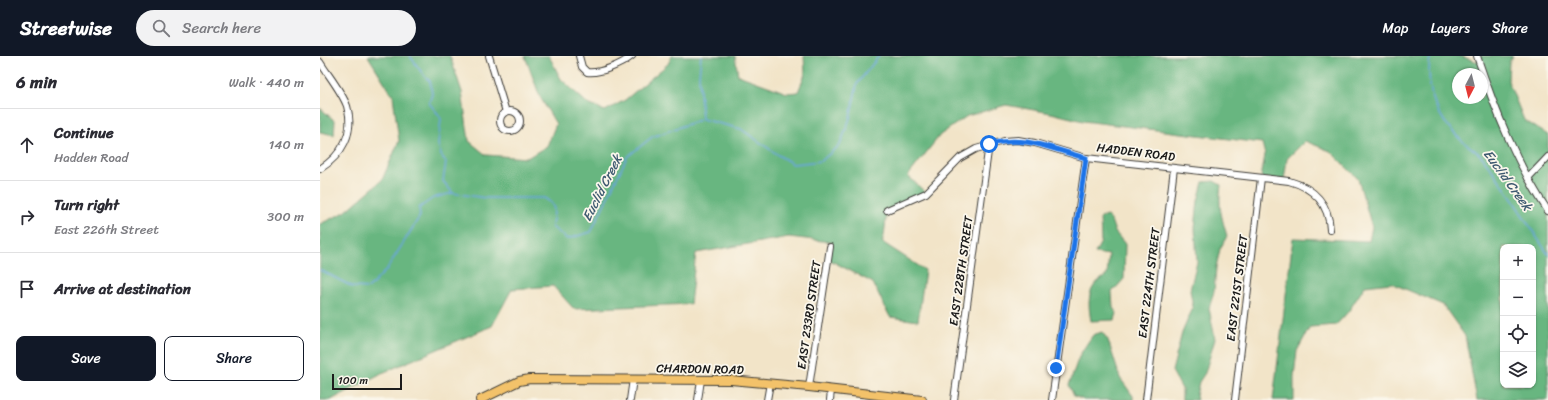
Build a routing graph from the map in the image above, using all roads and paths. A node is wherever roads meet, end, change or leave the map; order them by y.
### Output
1 (489, 56) edge
2 (579, 56) edge
3 (632, 56) edge
4 (1477, 56) edge
5 (320, 62) edge
6 (506, 112) dead end
7 (989, 144) junction
8 (1548, 157) edge
9 (1086, 158) junction
10 (1174, 168) junction
11 (320, 169) edge
12 (1261, 178) junction
13 (1528, 178) junction
14 (887, 210) dead end
15 (1548, 210) edge
16 (1330, 230) dead end
17 (830, 247) dead end
18 (633, 380) junction
19 (701, 380) junction
20 (770, 383) junction
21 (809, 387) junction
22 (831, 390) junction
23 (891, 398) edge
24 (480, 400) edge
25 (630, 400) edge
26 (698, 400) edge
27 (767, 400) edge
28 (830, 400) edge
29 (922, 400) edge
30 (954, 400) edge
31 (1052, 400) edge
32 (1146, 400) edge
33 (1235, 400) edge

1 - 6 street
2 - 3 street
4 - 13 street
5 - 11 street
7 - 9 street, HADDEN ROAD
7 - 14 street, HADDEN ROAD
7 - 30 street, EAST 228TH STREET
8 - 13 street
9 - 10 street, HADDEN ROAD
9 - 31 street
10 - 12 street, HADDEN ROAD
10 - 32 street, EAST 224TH STREET
12 - 16 street, HADDEN ROAD
12 - 33 street, EAST 221ST STREET
13 - 15 street
17 - 21 street, EAST 233RD STREET
18 - 19 main road, CHARDON ROAD
18 - 24 main road, CHARDON ROAD
18 - 25 street
19 - 20 main road, CHARDON ROAD
19 - 26 street
20 - 21 main road, CHARDON ROAD
20 - 27 street
21 - 22 main road, CHARDON ROAD
22 - 23 main road, CHARDON ROAD
22 - 28 street
23 - 29 main road, CHARDON ROAD

